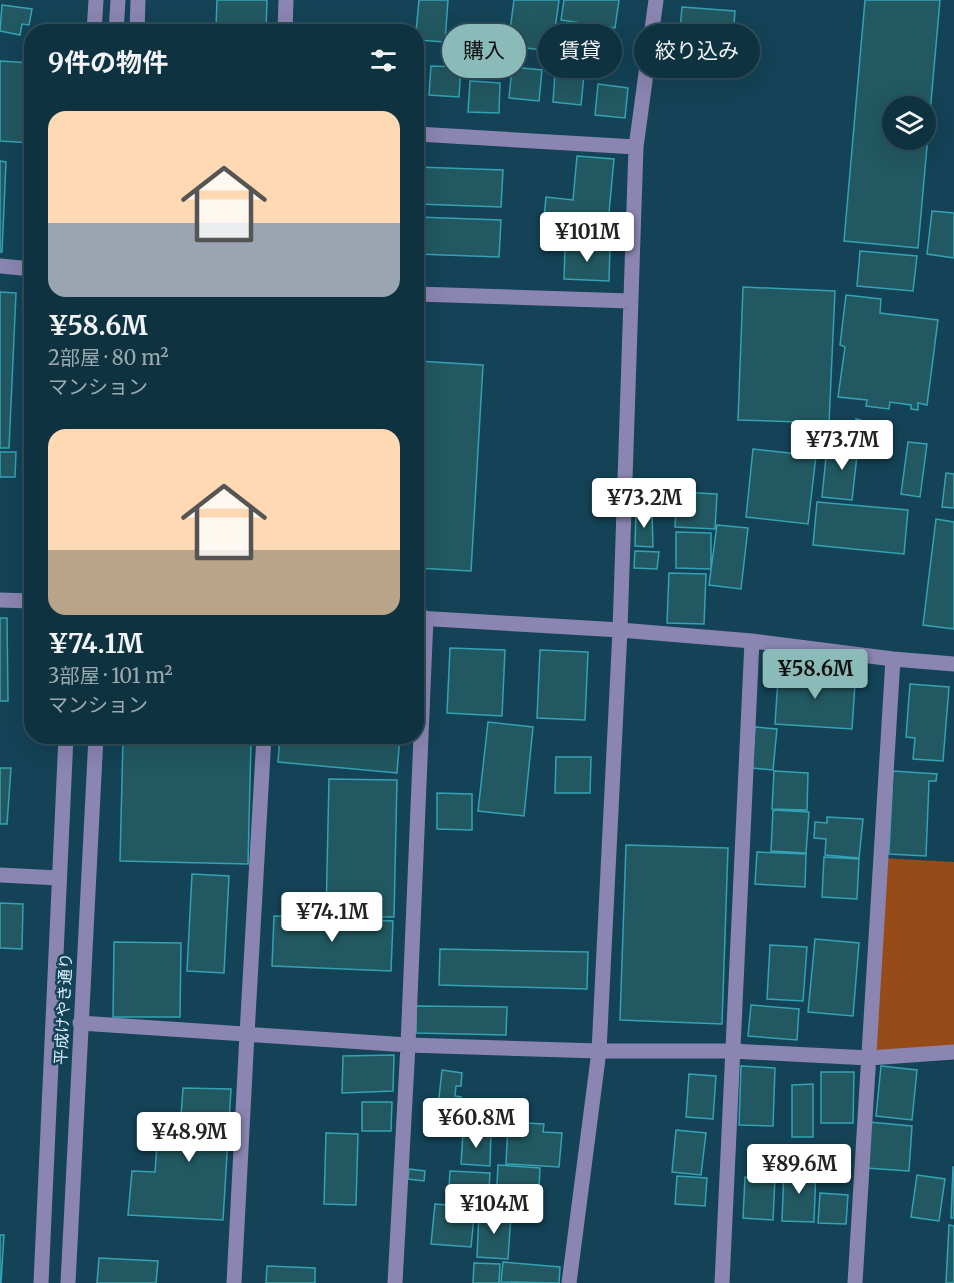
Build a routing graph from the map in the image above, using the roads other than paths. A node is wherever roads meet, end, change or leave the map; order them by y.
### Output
1 (96, 0) edge
2 (118, 0) edge
3 (138, 0) edge
4 (286, 0) edge
5 (656, 0) edge
6 (94, 24) edge
7 (116, 24) edge
8 (136, 24) edge
9 (285, 24) edge
10 (424, 134) edge
11 (636, 147) junction
12 (0, 266) edge
13 (24, 268) edge
14 (424, 294) edge
15 (630, 301) junction
16 (0, 600) edge
17 (24, 601) edge
18 (424, 618) edge
19 (620, 630) junction
20 (752, 641) junction
21 (893, 659) junction
22 (954, 664) edge
23 (66, 744) edge
24 (96, 744) edge
25 (264, 744) edge
26 (418, 744) edge
27 (0, 875) edge
28 (59, 878) junction
29 (80, 1023) junction
30 (247, 1034) junction
31 (408, 1045) junction
32 (599, 1051) junction
33 (732, 1051) junction
34 (954, 1052) edge
35 (868, 1058) junction
36 (41, 1283) edge
37 (68, 1283) edge
38 (234, 1283) edge
39 (395, 1283) edge
40 (569, 1283) edge
41 (722, 1283) edge
42 (855, 1283) edge

1 - 6 street
2 - 7 street
3 - 8 street
4 - 9 street
5 - 11 street
10 - 11 street
11 - 15 street
12 - 13 street
14 - 15 street
15 - 19 street
16 - 17 street
18 - 19 street
19 - 20 street
19 - 32 street
20 - 21 street
20 - 33 street
21 - 22 street
21 - 35 street
23 - 28 street, 平成けやき通り
24 - 29 street, 平成けやき通り
25 - 30 street
26 - 31 street
27 - 28 street
28 - 36 street, 平成けやき通り
29 - 30 street
29 - 37 street, 平成けやき通り
30 - 31 street
30 - 38 street
31 - 32 street
31 - 39 street
32 - 33 street
32 - 40 street
33 - 35 street
33 - 41 street
34 - 35 street
35 - 42 street

